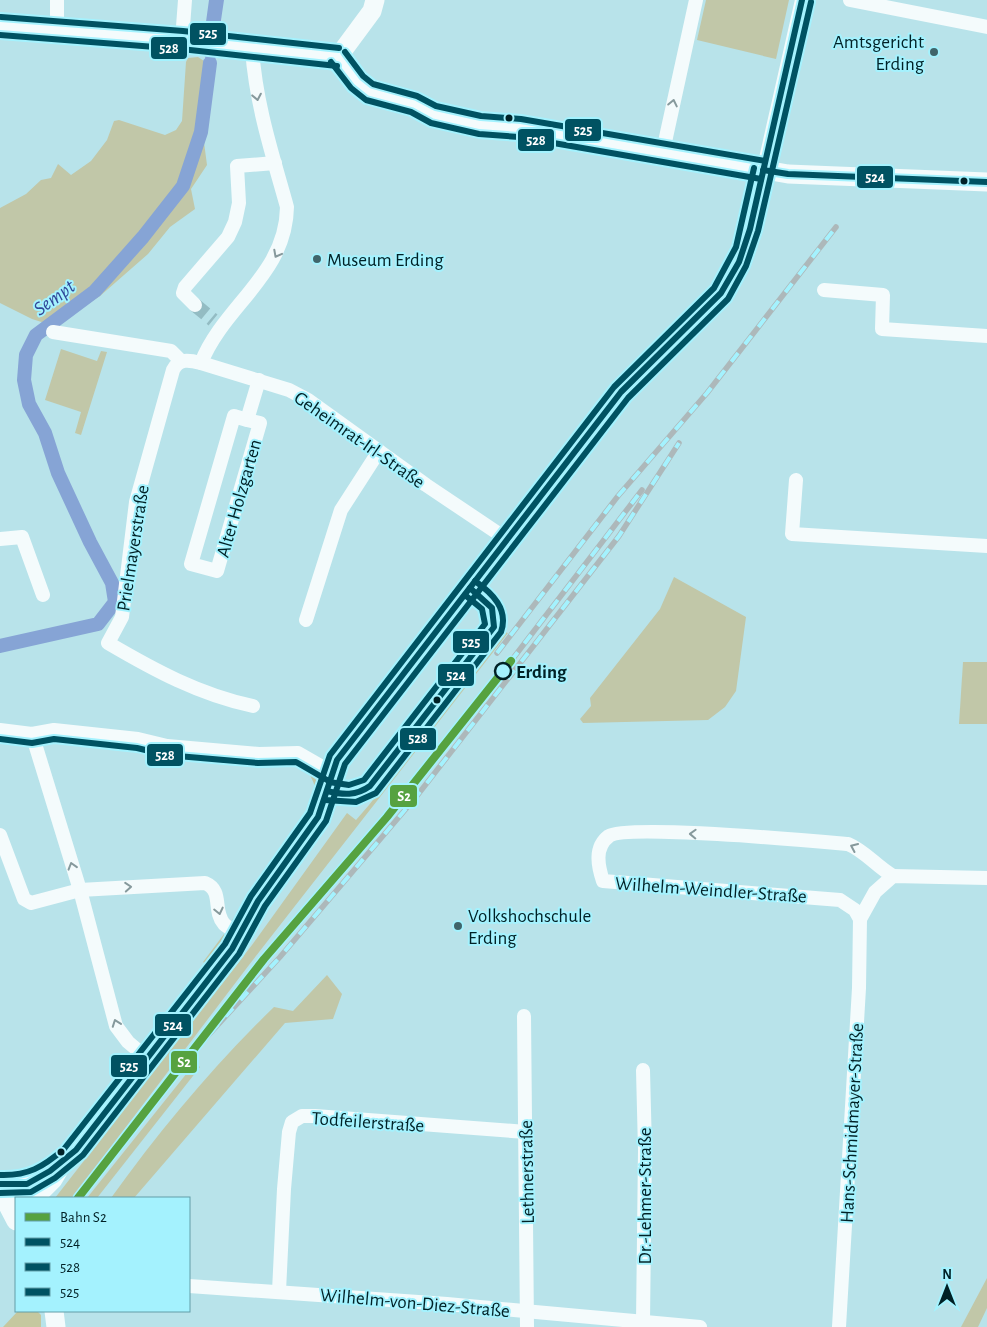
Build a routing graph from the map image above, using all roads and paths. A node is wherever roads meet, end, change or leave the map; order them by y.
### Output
1 (57, 0) edge
2 (185, 0) edge
3 (375, 0) edge
4 (696, 0) edge
5 (802, 0) edge
6 (850, 0) edge
7 (0, 26) edge
8 (987, 27) edge
9 (57, 31) junction
10 (189, 41) junction
11 (252, 49) junction
12 (338, 57) junction
13 (663, 150) junction
14 (274, 163) junction
15 (763, 170) junction
16 (987, 182) edge
17 (824, 290) dead end
18 (195, 305) tunnel mouth
19 (53, 332) dead end
20 (987, 336) edge
21 (181, 361) junction
22 (201, 363) junction
23 (259, 380) junction
24 (247, 420) junction
25 (379, 451) junction
26 (796, 480) dead end
27 (0, 539) edge
28 (508, 540) junction
29 (987, 546) edge
30 (43, 595) dead end
31 (306, 620) dead end
32 (253, 706) dead end
33 (0, 730) edge
34 (32, 734) junction
35 (331, 772) junction
36 (0, 835) edge
37 (893, 876) junction
38 (987, 878) edge
39 (80, 890) junction
40 (860, 919) junction
41 (241, 934) junction
42 (524, 1016) dead end
43 (148, 1058) junction
44 (643, 1070) dead end
45 (526, 1132) junction
46 (70, 1155) junction
47 (0, 1184) edge
48 (0, 1190) edge
49 (39, 1197) edge
50 (15, 1217) edge
51 (190, 1286) edge
52 (280, 1291) junction
53 (527, 1311) junction
54 (54, 1312) edge
55 (643, 1322) junction
56 (56, 1327) edge
57 (527, 1327) edge
58 (700, 1327) edge
59 (839, 1327) edge

1 - 9 street
2 - 10 street
3 - 12 street
13 -> 4 street
5 - 15 street
6 - 8 street
7 - 9 street
9 - 10 street
10 - 11 street
11 - 12 street
11 -> 14 street
12 - 13 street
13 - 15 street
14 - 18 street
14 -> 22 street
15 - 16 street
15 - 28 street
17 - 20 street
19 - 21 street
21 - 22 street
21 - 32 street, Prielmayerstraße
22 - 23 street, Geheimrat-Irl-Straße
23 - 24 street, Alter Holzgarten
23 - 25 street, Geheimrat-Irl-Straße
24 - 24 street, Alter Holzgarten
25 - 28 street, Geheimrat-Irl-Straße
25 - 31 street
26 - 29 street
27 - 30 street
28 - 35 street
33 - 34 street
34 - 35 street
39 -> 34 street
35 - 41 street
36 - 39 street
37 - 38 street
37 - 40 street
37 -> 40 street, Wilhelm-Weindler-Straße
39 -> 41 street
43 -> 39 street
40 - 59 street, Hans-Schmidmayer-Straße
41 - 43 street
42 - 45 street, Lethnerstraße
43 - 46 street
44 - 55 street, Dr.-Lehmer-Straße
45 - 52 street, Todfeilerstraße
45 - 53 street, Lethnerstraße
46 - 47 street
46 - 49 street
48 - 50 street
51 - 52 street, Wilhelm-von-Diez-Straße
52 - 53 street, Wilhelm-von-Diez-Straße
53 - 55 street, Wilhelm-von-Diez-Straße
53 - 57 street, Lethnerstraße
54 - 56 street
55 - 58 street, Wilhelm-von-Diez-Straße

